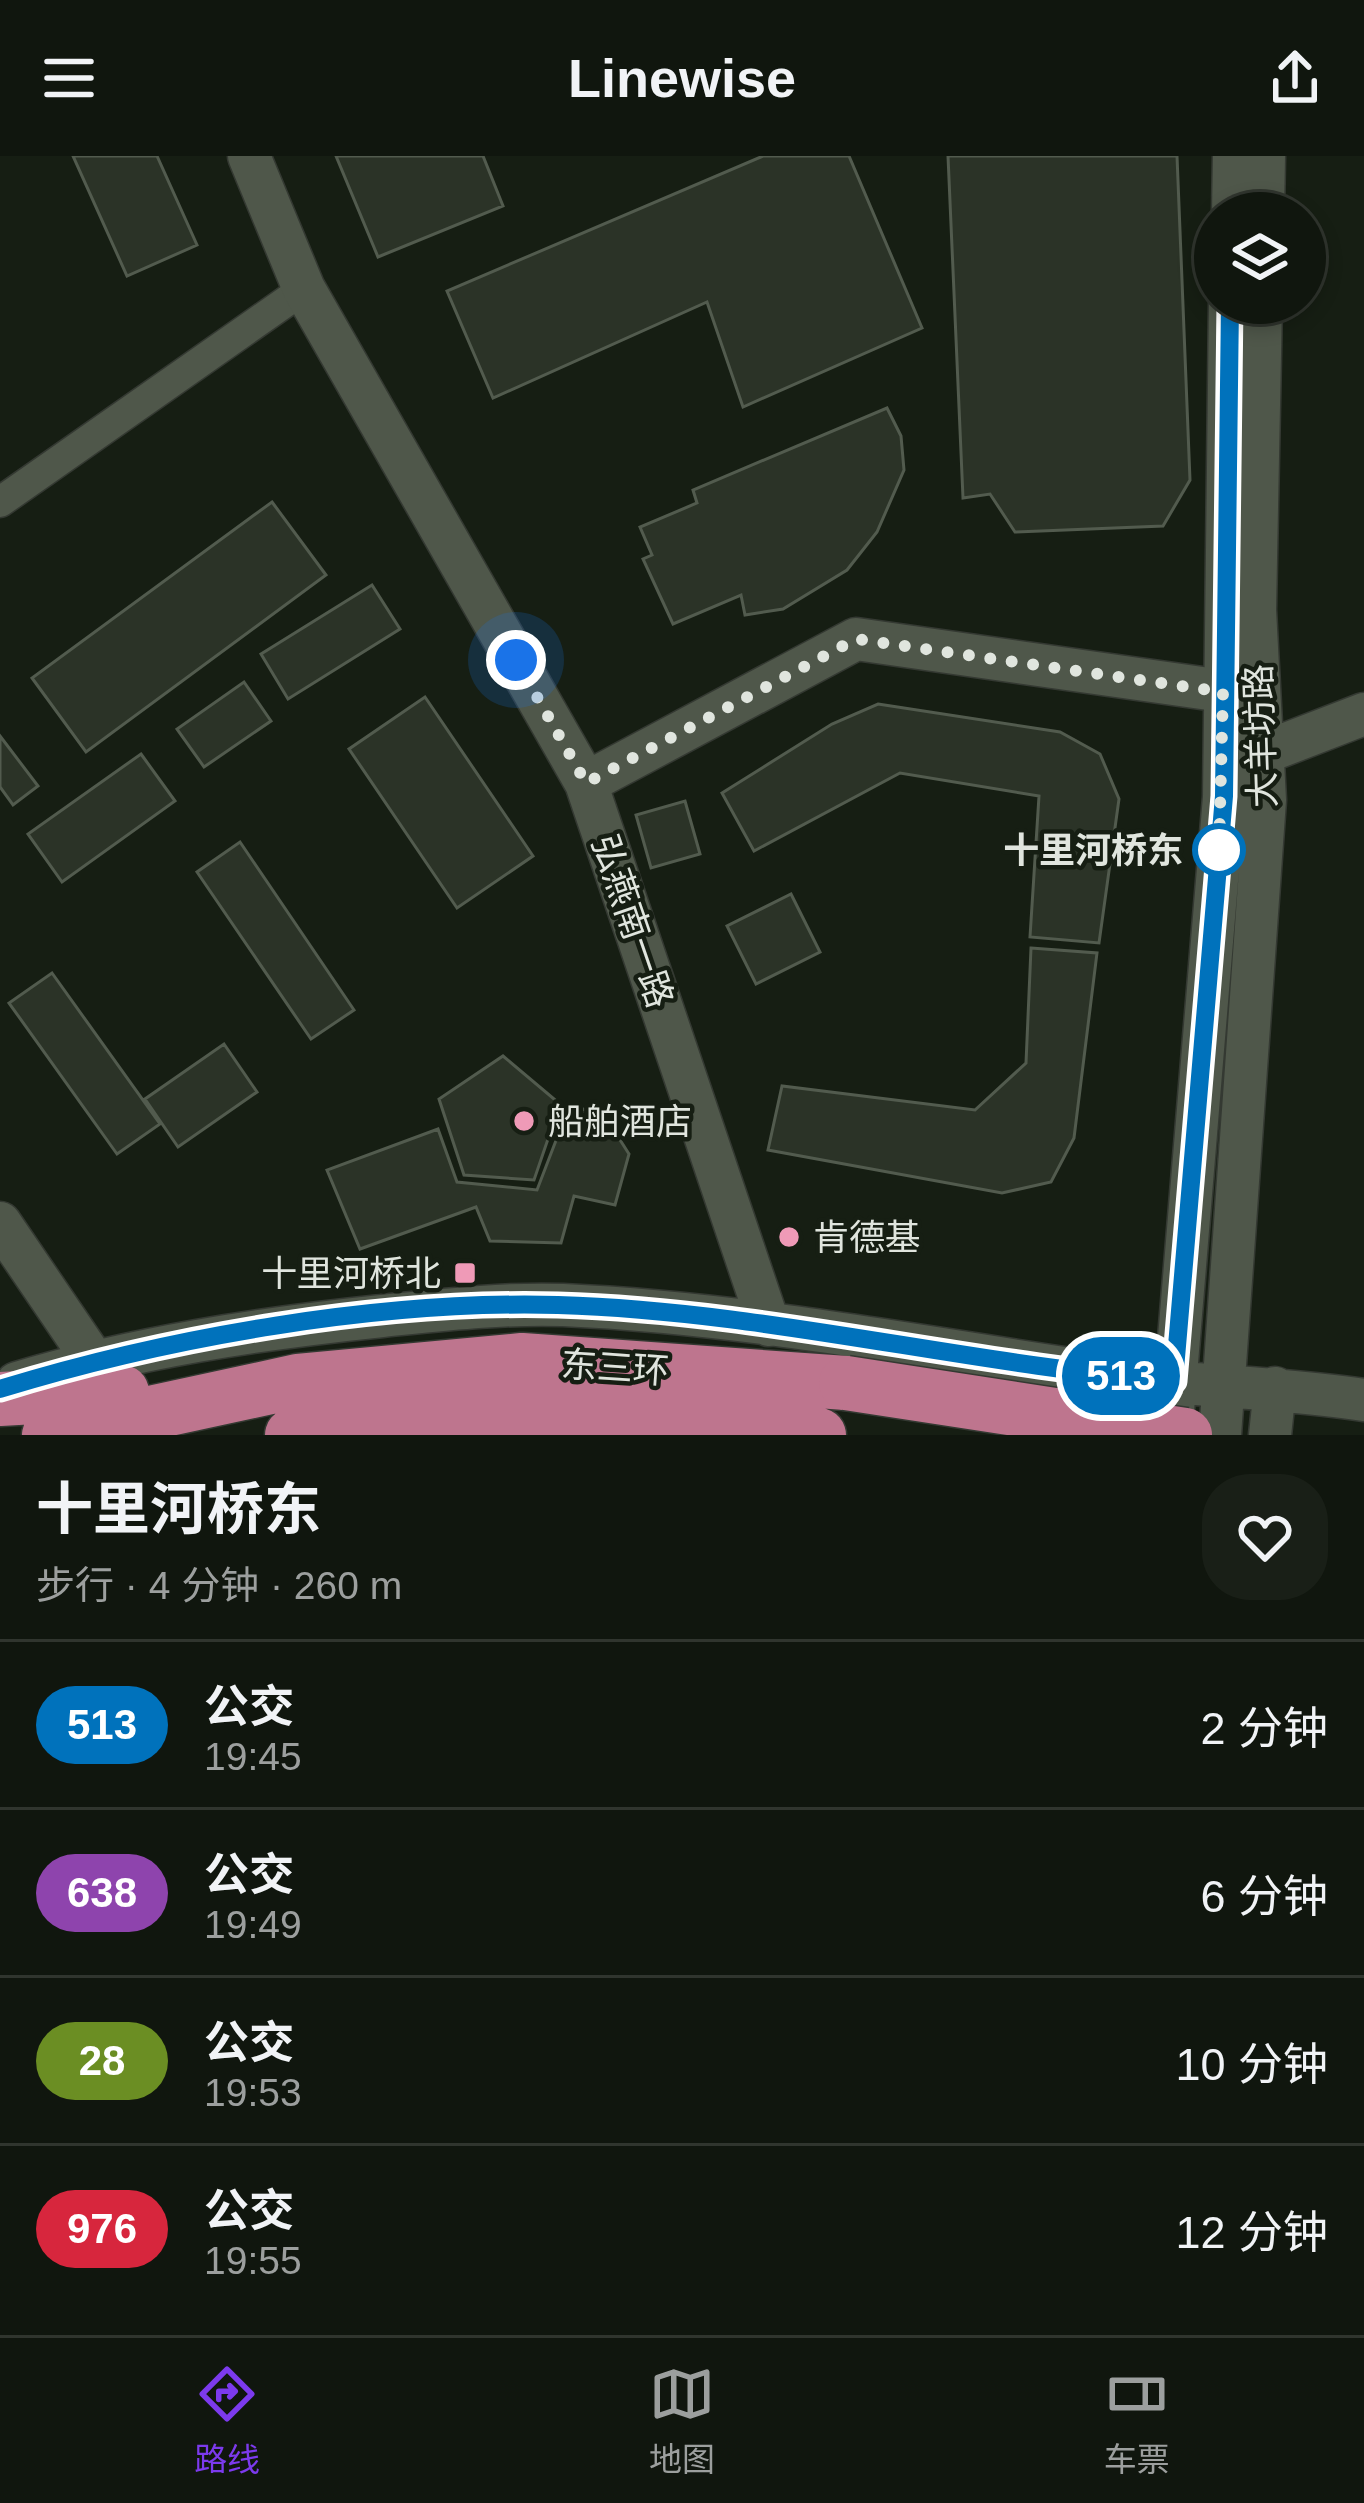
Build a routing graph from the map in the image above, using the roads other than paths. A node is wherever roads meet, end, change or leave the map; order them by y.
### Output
1 (249, 156) edge
2 (1234, 156) edge
3 (1264, 156) edge
4 (1233, 192) edge
5 (1263, 192) edge
6 (304, 289) junction
7 (1230, 324) edge
8 (1261, 324) edge
9 (0, 502) edge
10 (1223, 692) junction
11 (1364, 714) edge
12 (1263, 753) junction
13 (586, 783) junction
14 (0, 1223) edge
15 (769, 1325) junction
16 (93, 1360) junction
17 (1161, 1380) junction
18 (298, 1381) junction
19 (1223, 1384) junction
20 (1275, 1388) junction
21 (0, 1389) edge
22 (0, 1399) edge
23 (1364, 1400) edge
24 (49, 1435) edge
25 (292, 1435) edge
26 (819, 1435) edge
27 (1141, 1435) edge
28 (1172, 1435) edge
29 (1185, 1435) edge
30 (1220, 1435) edge
31 (1270, 1435) edge

1 - 6 street, 弘燕南一路
2 - 4 street
3 - 5 street
6 - 9 street
6 - 13 street, 弘燕南一路
7 - 10 street, 大羊坊路
8 - 12 street, 大羊坊路
10 - 13 street
10 - 17 street, 大羊坊路
11 - 12 street
12 - 19 street, 大羊坊路
13 - 15 street, 弘燕南一路
14 - 16 street
15 - 16 street
15 - 17 street
16 - 21 street
17 - 19 street
17 - 27 street
17 - 28 street
18 - 22 highway
18 - 24 highway, 东三环
18 - 29 highway, 东三环, bridge
19 - 20 street
19 - 30 street, 大羊坊路
20 - 23 street
20 - 31 street
25 - 26 highway, 东三环

